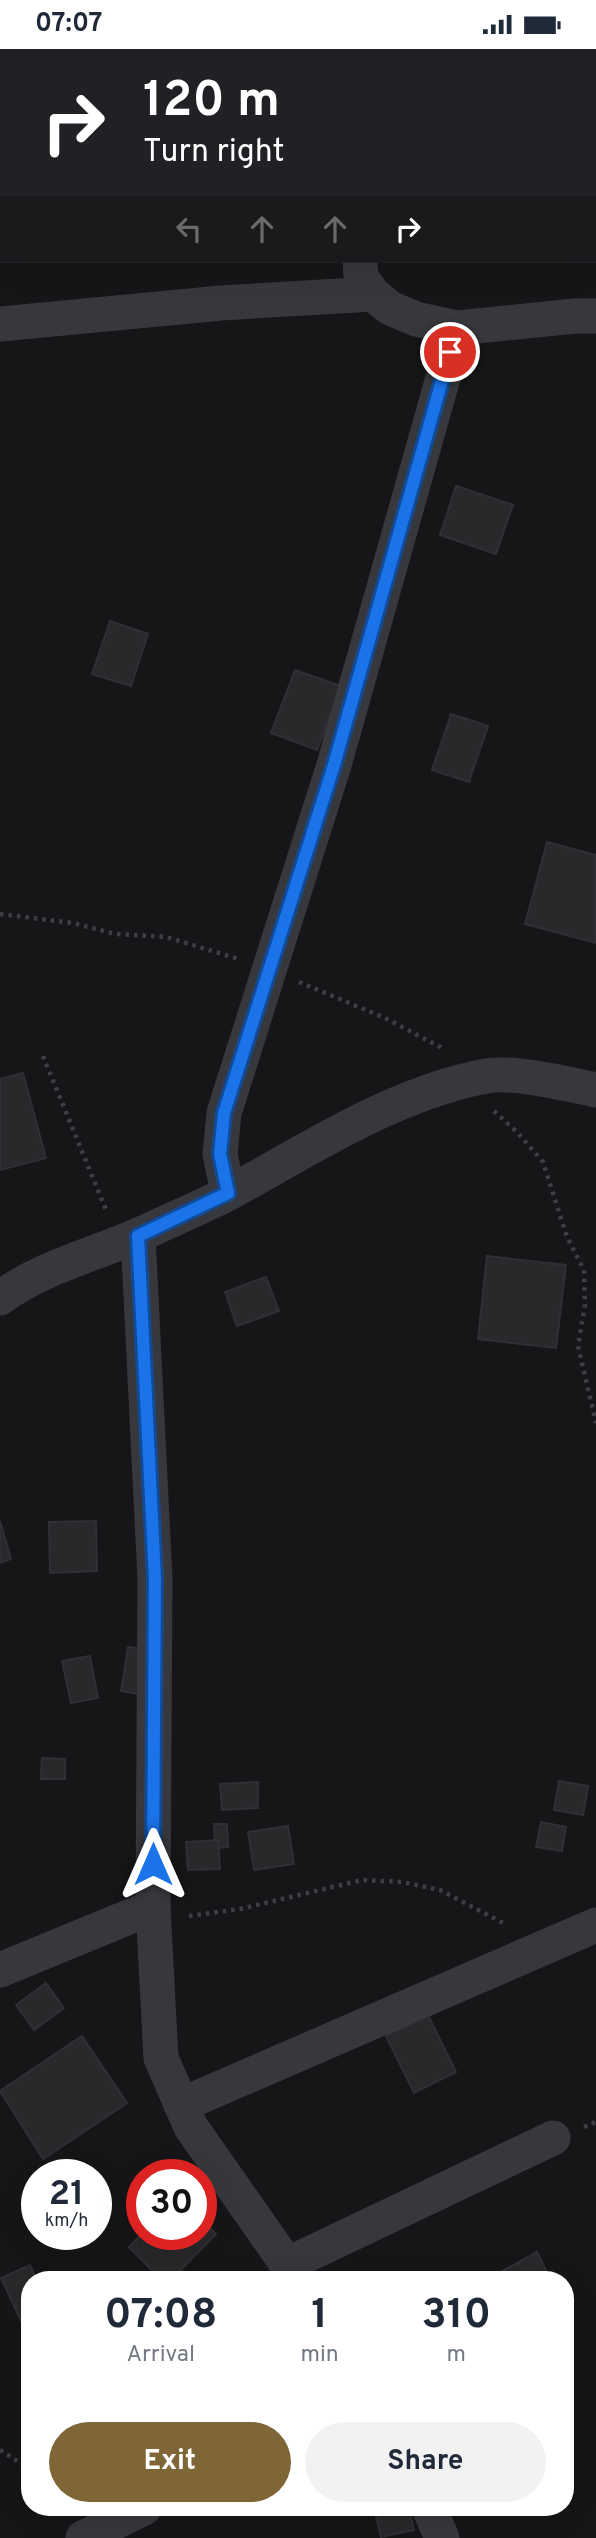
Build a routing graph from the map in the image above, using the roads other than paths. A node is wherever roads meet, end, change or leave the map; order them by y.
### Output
1 (360, 263) edge
2 (373, 295) junction
3 (596, 316) edge
4 (0, 324) edge
5 (457, 328) junction
6 (596, 1090) edge
7 (228, 1193) junction
8 (131, 1238) junction
9 (0, 1298) edge
10 (153, 1914) junction
11 (596, 1925) edge
12 (0, 1970) edge
13 (181, 2105) junction
14 (553, 2138) dead end
15 (291, 2271) edge
16 (296, 2271) edge
17 (128, 2516) edge
18 (432, 2516) edge
19 (83, 2538) edge
20 (442, 2538) edge

1 - 2 street
2 - 4 street
2 - 5 street
3 - 5 street
5 - 7 street
6 - 7 street
7 - 8 street
8 - 9 street
8 - 10 street
10 - 12 street
10 - 13 street
11 - 13 street
13 - 15 street
14 - 16 street
17 - 19 street
18 - 20 street

